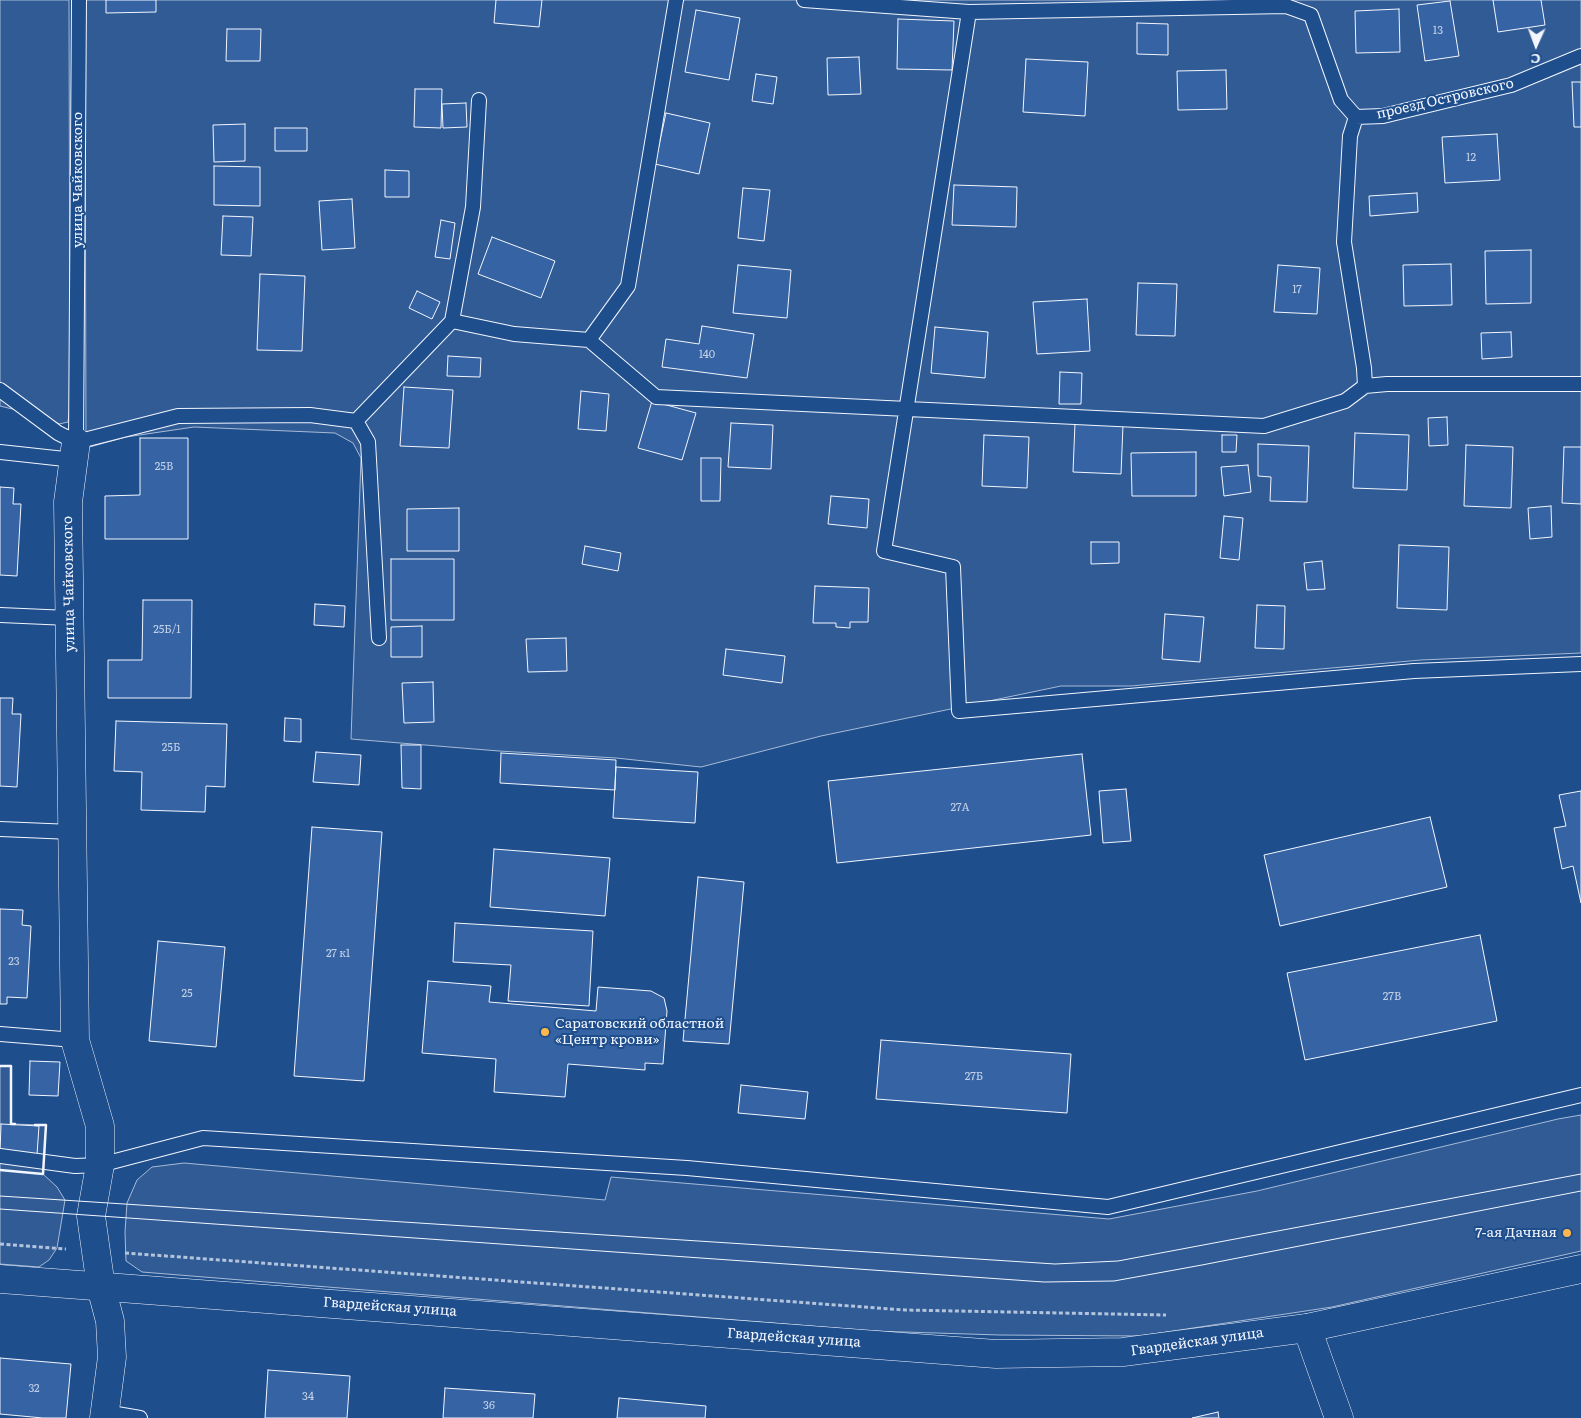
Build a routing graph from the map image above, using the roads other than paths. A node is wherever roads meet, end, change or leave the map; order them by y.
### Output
1 (79, 0) edge
2 (676, 0) edge
3 (804, 0) edge
4 (969, 12) junction
5 (1581, 56) edge
6 (479, 100) dead end
7 (1356, 117) junction
8 (452, 321) junction
9 (589, 340) junction
10 (1581, 384) edge
11 (1365, 386) junction
12 (0, 390) edge
13 (906, 410) junction
14 (356, 421) junction
15 (75, 451) junction
16 (0, 452) edge
17 (0, 615) edge
18 (69, 618) junction
19 (379, 638) dead end
20 (1581, 664) edge
21 (0, 829) edge
22 (72, 832) junction
23 (0, 1034) edge
24 (75, 1040) junction
25 (1581, 1095) edge
26 (0, 1156) edge
27 (100, 1165) junction
28 (1581, 1269) edge
29 (0, 1279) edge
30 (101, 1287) junction
31 (1307, 1328) junction
32 (105, 1415) edge
33 (140, 1418) edge
34 (1339, 1418) edge

1 - 15 lane, улица Чайковского
2 - 9 lane
3 - 4 lane, проезд Островского
4 - 7 lane, проезд Островского
4 - 13 lane
5 - 7 lane, проезд Островского
6 - 8 lane
7 - 11 lane
8 - 9 lane
8 - 14 lane
9 - 13 lane
10 - 11 lane
11 - 13 lane
12 - 15 lane
13 - 20 lane
14 - 15 lane
14 - 19 lane
15 - 16 lane
15 - 18 street, улица Чайковского
17 - 18 lane
18 - 22 street, улица Чайковского
21 - 22 lane
22 - 24 street, улица Чайковского
23 - 24 lane
24 - 27 street, улица Чайковского
25 - 27 lane
26 - 27 lane
27 - 30 street, улица Чайковского
28 - 31 street, Гвардейская улица
29 - 30 street, Гвардейская улица
30 - 31 street, Гвардейская улица
30 - 32 street
31 - 34 street
32 - 33 lane

